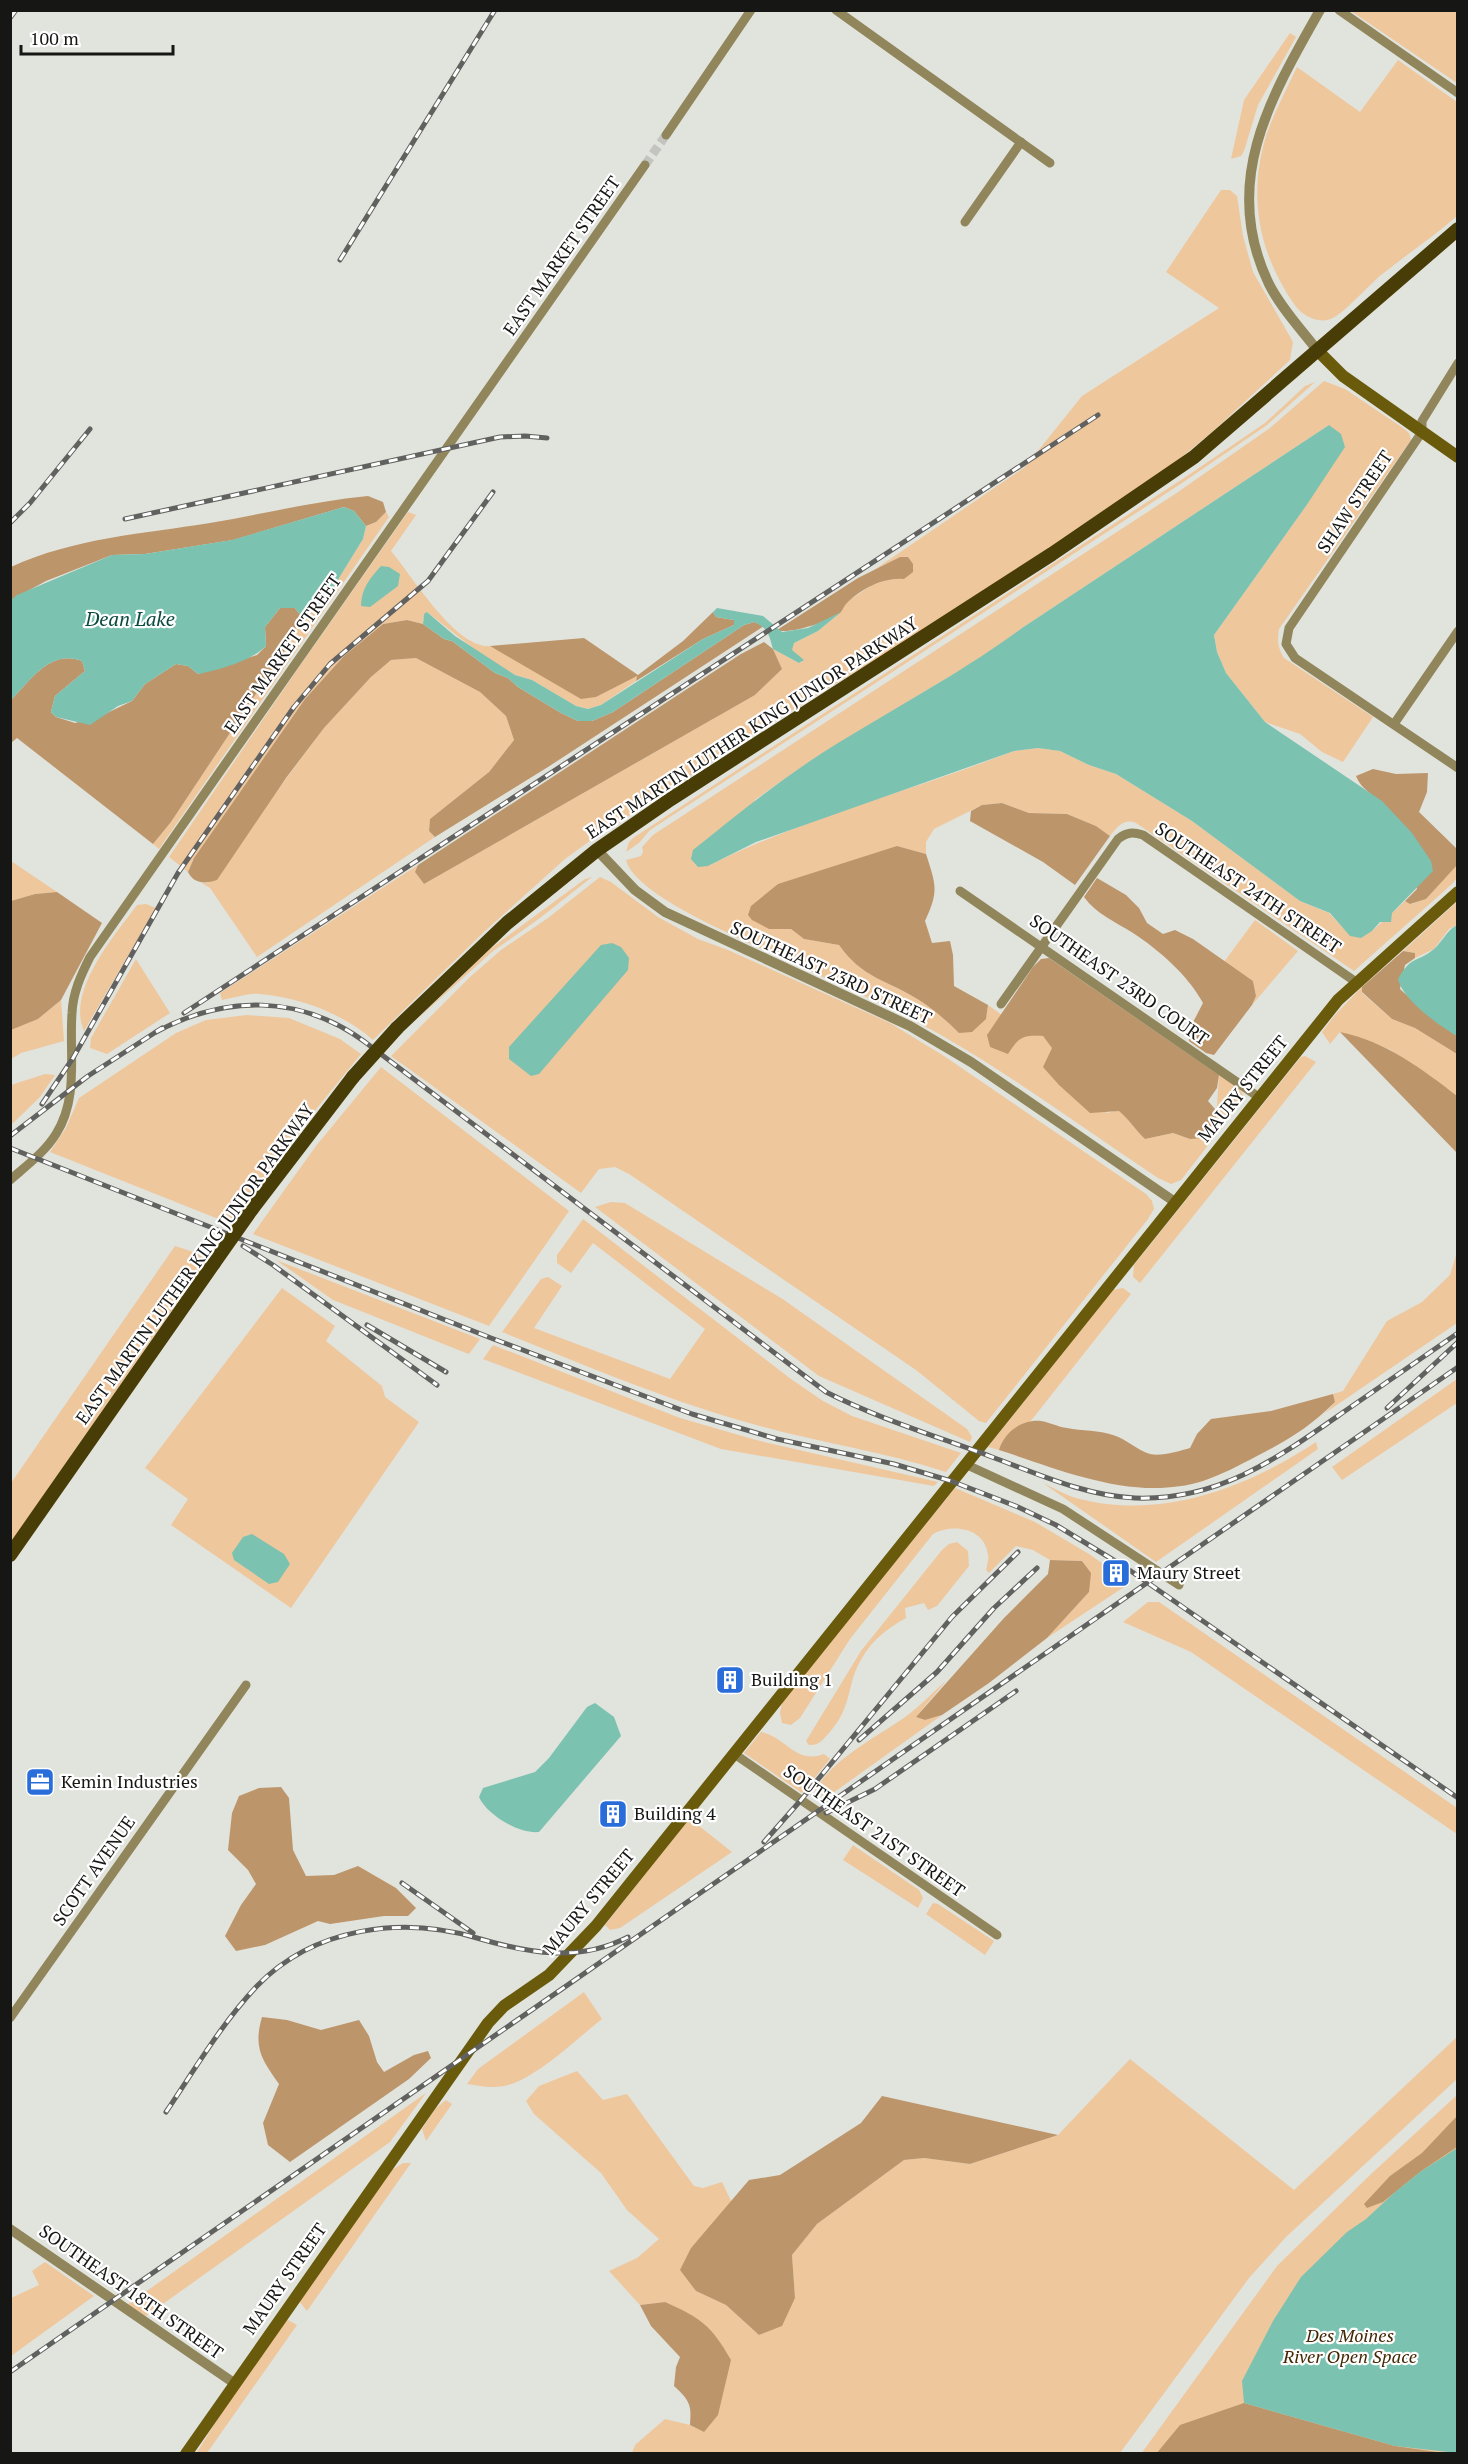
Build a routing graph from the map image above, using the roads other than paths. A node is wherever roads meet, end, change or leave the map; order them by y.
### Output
1 (751, 10) edge
2 (836, 10) edge
3 (1320, 10) edge
4 (1339, 10) edge
5 (1458, 93) edge
6 (666, 135) tunnel mouth
7 (1021, 142) junction
8 (1050, 163) dead end
9 (645, 165) tunnel mouth
10 (965, 222) dead end
11 (1458, 229) edge
12 (1317, 351) junction
13 (1458, 363) edge
14 (1422, 432) junction
15 (1458, 457) edge
16 (1458, 631) edge
17 (1394, 724) junction
18 (1458, 768) edge
19 (597, 850) junction
20 (960, 891) dead end
21 (1458, 892) edge
22 (1042, 946) junction
23 (1356, 982) junction
24 (1001, 1004) dead end
25 (1260, 1098) junction
26 (10, 1180) edge
27 (1175, 1202) junction
28 (965, 1464) junction
29 (10, 1555) edge
30 (1179, 1585) dead end
31 (246, 1684) dead end
32 (733, 1753) junction
33 (998, 1935) dead end
34 (10, 2018) edge
35 (10, 2229) edge
36 (234, 2383) junction
37 (186, 2454) edge

1 - 6 street
2 - 7 street
3 - 12 street
4 - 5 street
7 - 8 street
7 - 10 street
9 - 26 street, EAST MARKET STREET
11 - 12 main road, EAST MARTIN LUTHER KING JUNIOR PARKWAY
12 - 14 main road
12 - 19 main road, EAST MARTIN LUTHER KING JUNIOR PARKWAY
13 - 14 street, SHAW STREET
14 - 15 main road
14 - 17 street, SHAW STREET
16 - 17 street
17 - 18 street
19 - 27 street, SOUTHEAST 23RD STREET
19 - 29 main road, EAST MARTIN LUTHER KING JUNIOR PARKWAY, bridge
20 - 22 street, SOUTHEAST 23RD COURT
21 - 23 main road, MAURY STREET
22 - 23 street, SOUTHEAST 24TH STREET
22 - 24 street
22 - 25 street, SOUTHEAST 23RD COURT
23 - 25 main road, MAURY STREET
25 - 27 main road, MAURY STREET
27 - 28 main road, MAURY STREET
28 - 30 street
28 - 32 main road, MAURY STREET
31 - 34 street, SCOTT AVENUE
32 - 33 street, SOUTHEAST 21ST STREET
32 - 36 main road, MAURY STREET
35 - 36 street, SOUTHEAST 18TH STREET
36 - 37 main road, MAURY STREET

